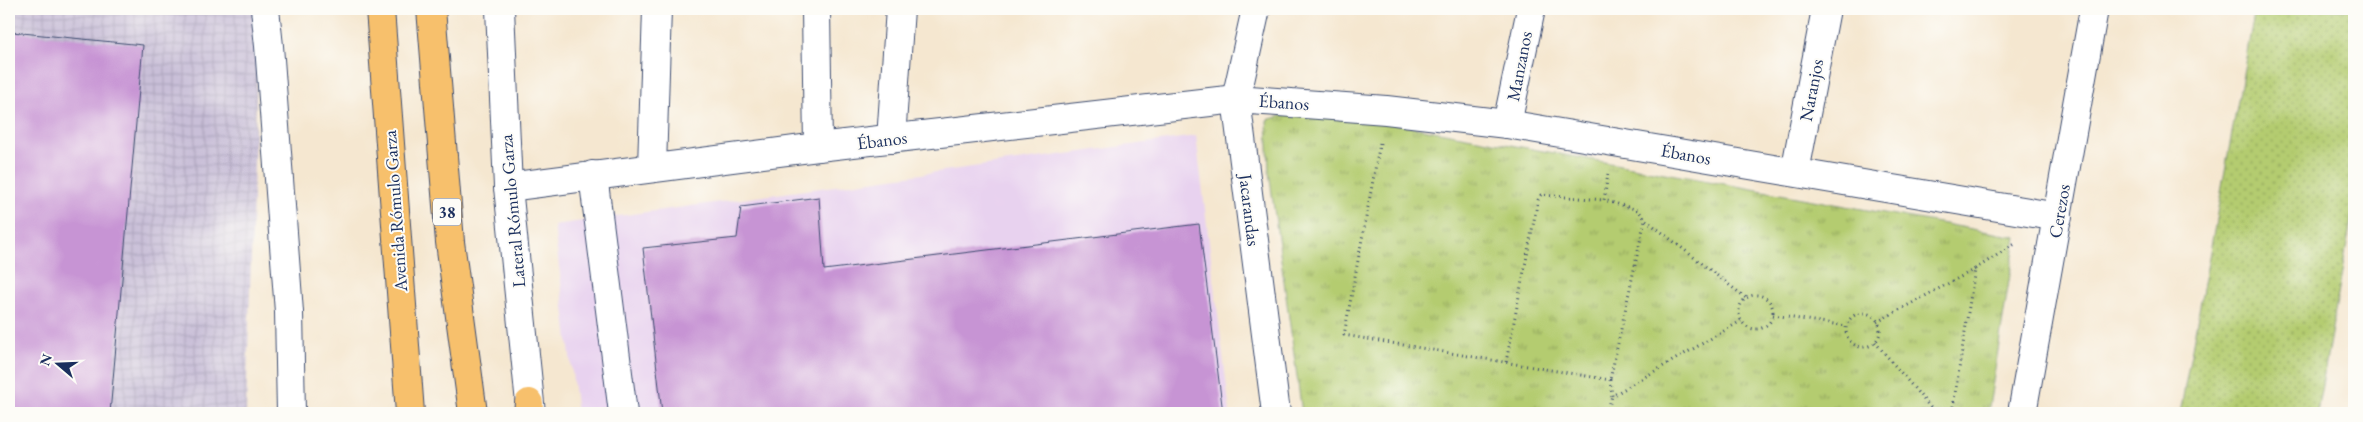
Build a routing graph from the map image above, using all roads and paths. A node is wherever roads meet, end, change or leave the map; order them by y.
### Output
1 (265, 9) edge
2 (380, 9) edge
3 (431, 9) edge
4 (500, 9) edge
5 (657, 9) edge
6 (816, 9) edge
7 (900, 9) edge
8 (1256, 9) edge
9 (1531, 9) edge
10 (1826, 9) edge
11 (2094, 9) edge
12 (1236, 99) junction
13 (1386, 110) junction
14 (1507, 124) junction
15 (891, 138) junction
16 (1614, 142) junction
17 (818, 147) junction
18 (652, 167) junction
19 (1795, 172) junction
20 (593, 175) junction
21 (508, 187) junction
22 (1604, 200) junction
23 (2058, 217) junction
24 (1645, 220) junction
25 (1746, 298) junction
26 (1773, 315) junction
27 (1741, 321) junction
28 (1877, 322) junction
29 (1847, 326) junction
30 (1875, 342) junction
31 (1506, 362) junction
32 (1610, 380) junction
33 (1612, 396) junction
34 (530, 410) edge
35 (291, 413) edge
36 (410, 413) edge
37 (474, 413) edge
38 (623, 413) edge
39 (1276, 413) edge
40 (1607, 413) edge
41 (1935, 413) edge
42 (1952, 413) edge
43 (2022, 413) edge

1 - 35 street
2 - 36 main road, Avenida Rómulo Garza
3 - 37 main road, 38
4 - 21 street, Lateral Rómulo Garza
5 - 18 street
6 - 17 street
7 - 15 street
8 - 12 street, Jacarandas
9 - 14 street, Manzanos
10 - 19 street, Naranjos
11 - 23 street, Cerezos
12 - 13 street, Ébanos
12 - 15 street, Ébanos
12 - 39 street, Jacarandas
13 - 14 street, Ébanos
13 - 31 path
14 - 16 street, Ébanos
15 - 17 street, Ébanos
16 - 19 street, Ébanos
16 - 22 path
17 - 18 street, Ébanos
18 - 20 street, Ébanos
19 - 23 street, Ébanos
20 - 21 street, Ébanos
20 - 38 street
21 - 34 street, Lateral Rómulo Garza
22 - 24 path
22 - 31 path
23 - 43 street, Cerezos
24 - 25 path
24 - 32 path
25 - 26 path
25 - 27 path
26 - 27 path
26 - 29 path
27 - 33 path
28 - 29 path
28 - 30 path
28 - 42 path
29 - 30 path
30 - 41 path
31 - 32 path
32 - 33 path
33 - 40 path

